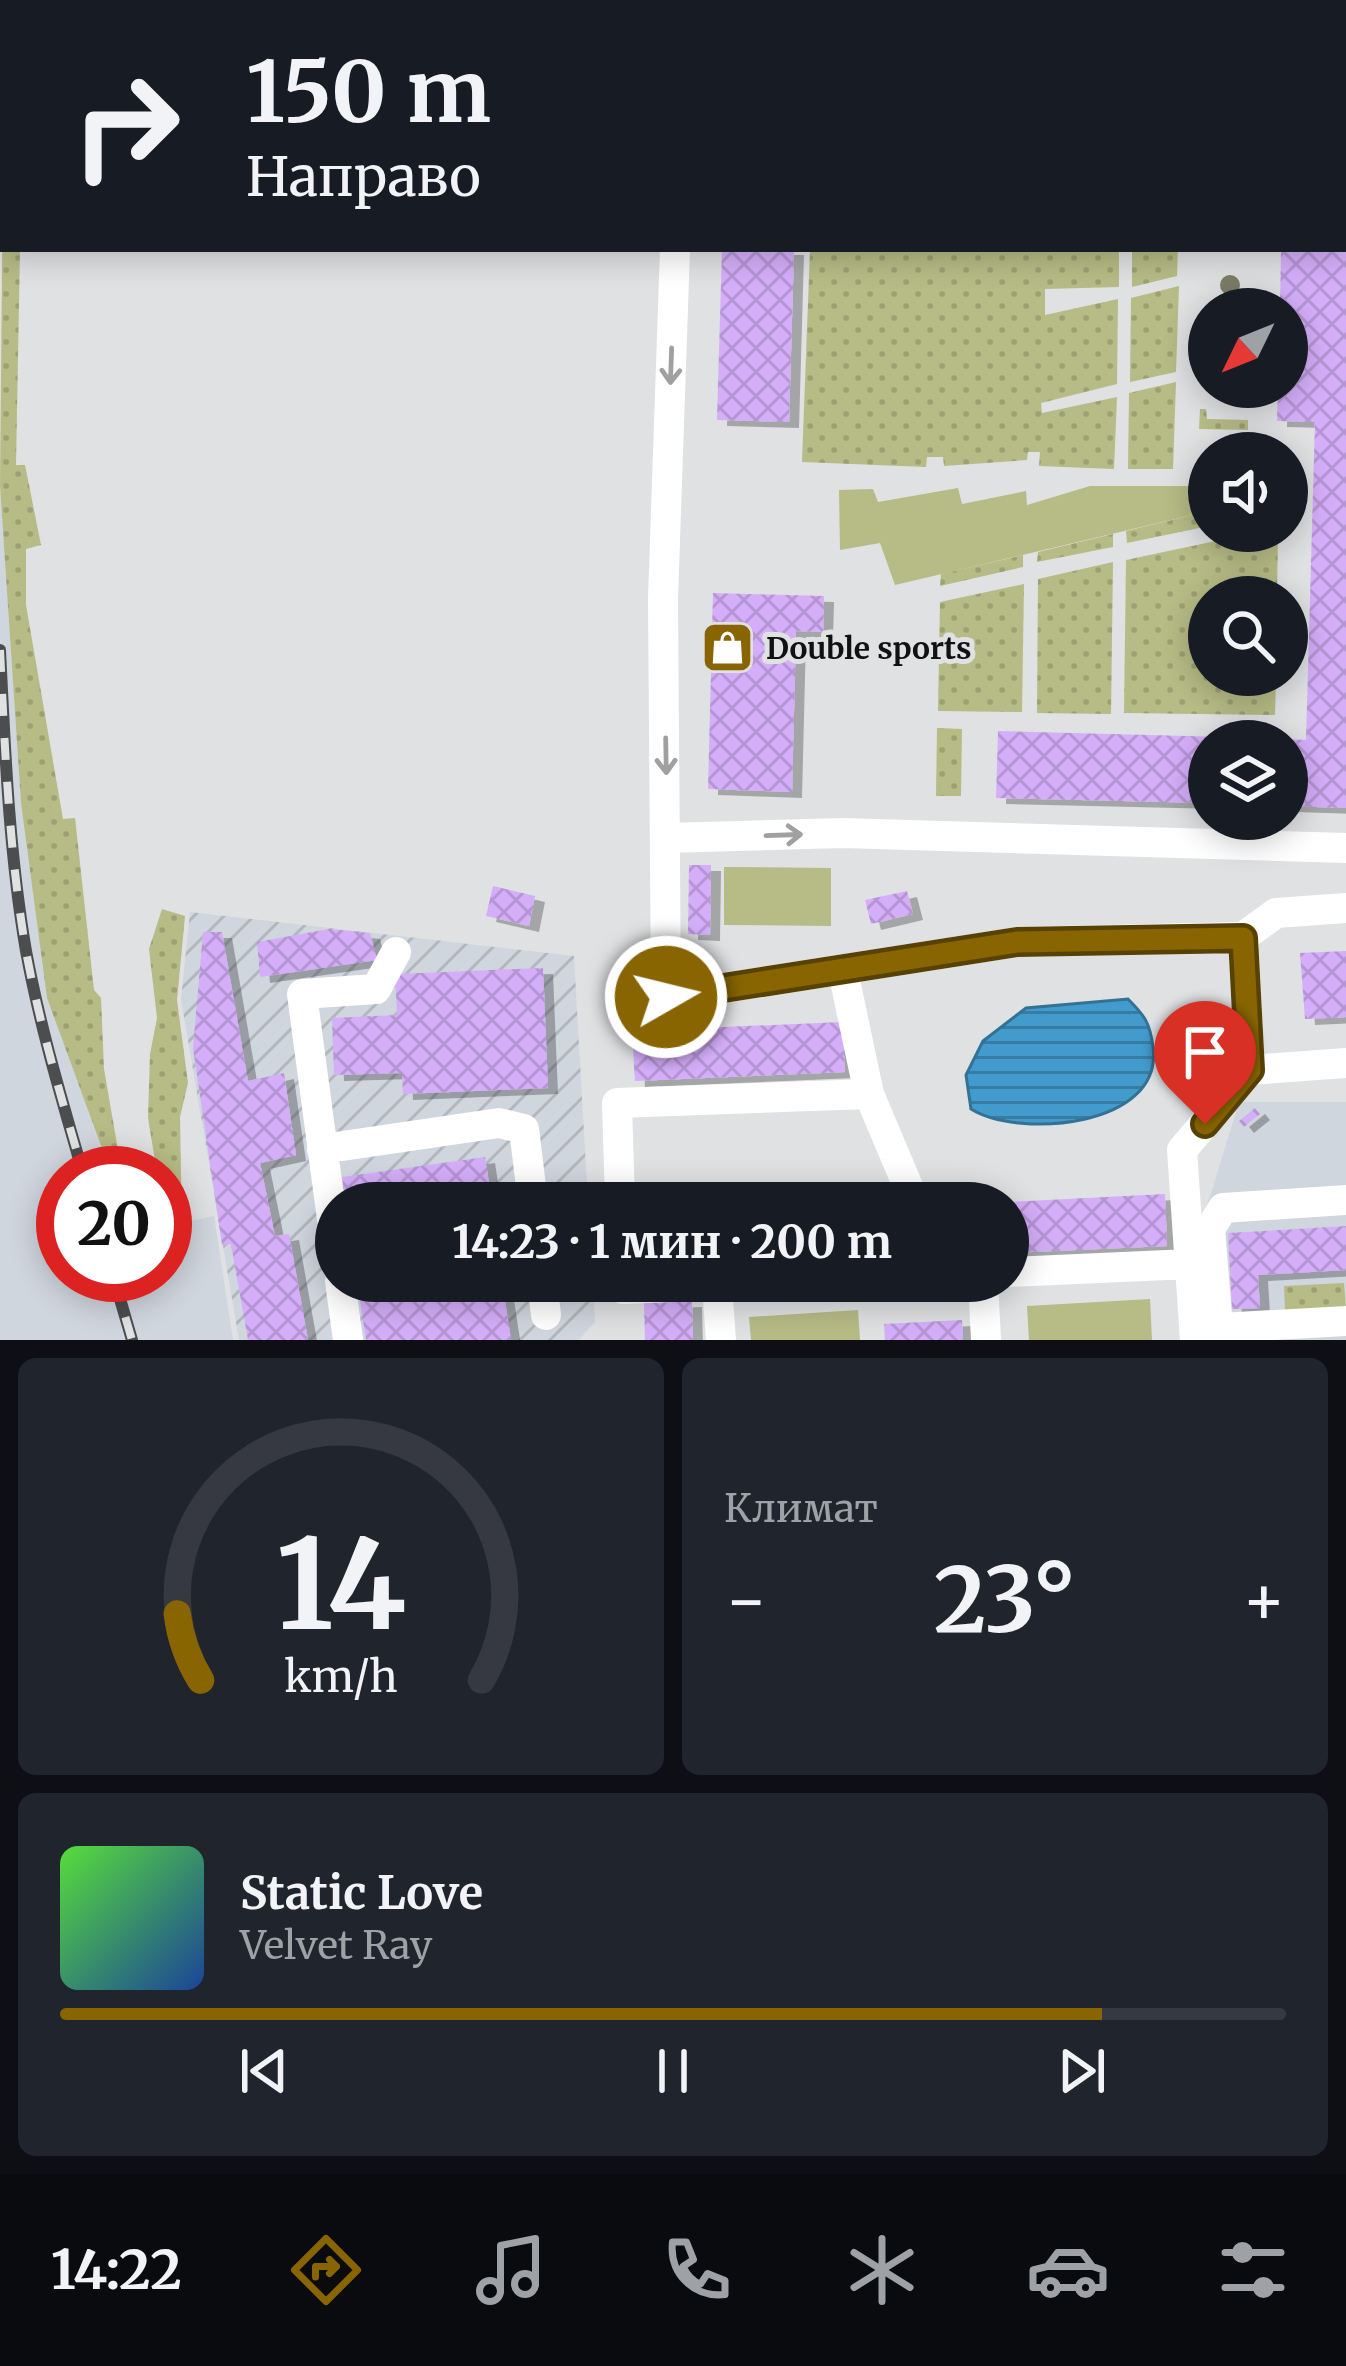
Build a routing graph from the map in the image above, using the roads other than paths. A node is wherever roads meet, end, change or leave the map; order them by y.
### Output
1 (675, 252) edge
2 (667, 838) junction
3 (1346, 848) edge
4 (1346, 908) edge
5 (1243, 938) junction
6 (396, 952) dead end
7 (843, 971) junction
8 (1346, 1063) edge
9 (1250, 1070) junction
10 (869, 1094) junction
11 (322, 1149) junction
12 (327, 1182) edge
13 (530, 1182) edge
14 (619, 1182) edge
15 (906, 1182) edge
16 (1346, 1200) edge
17 (1189, 1264) junction
18 (1029, 1271) edge
19 (343, 1302) edge
20 (544, 1302) edge
21 (718, 1302) edge
22 (984, 1302) edge
23 (545, 1315) dead end
24 (1346, 1321) edge
25 (1202, 1332) edge
26 (348, 1340) edge
27 (721, 1340) edge
28 (986, 1340) edge

1 -> 2 lane
2 -> 3 lane
2 - 7 lane
4 - 5 lane
5 - 7 lane
5 - 9 lane
6 - 11 lane
7 - 10 lane
8 - 9 lane
9 - 17 lane
10 - 14 lane
10 - 15 lane
11 - 12 lane
11 - 13 lane
16 - 25 lane
17 - 18 lane
17 - 25 lane
19 - 26 lane
20 - 23 lane
21 - 27 lane
22 - 28 lane
24 - 25 lane

